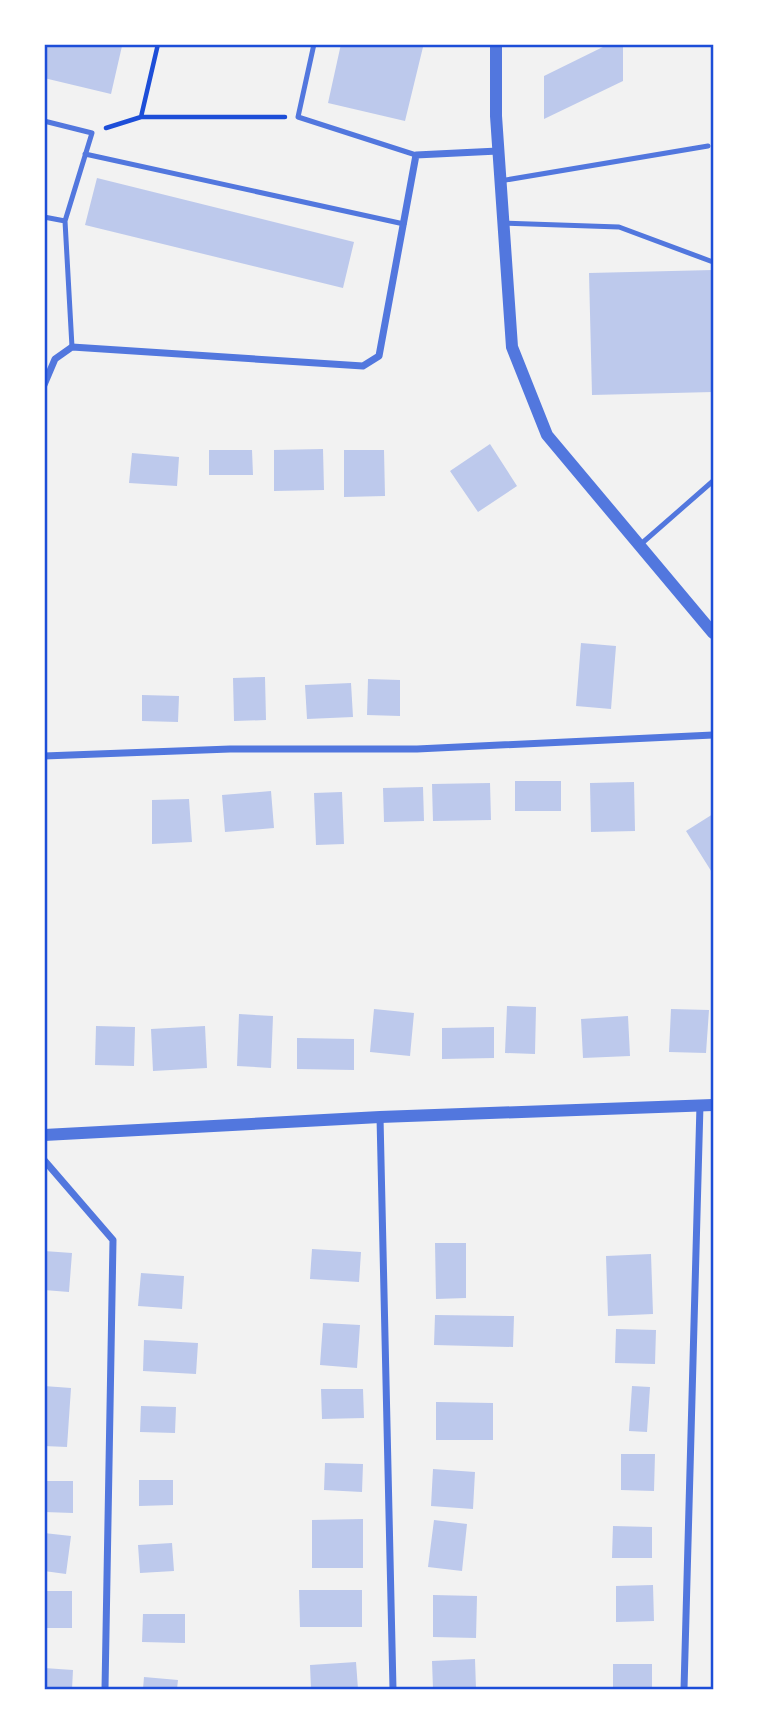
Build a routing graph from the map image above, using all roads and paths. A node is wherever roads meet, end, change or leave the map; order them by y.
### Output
1 (158, 44) edge
2 (314, 44) edge
3 (496, 44) edge
4 (141, 117) junction
5 (298, 117) junction
6 (44, 121) edge
7 (92, 132) junction
8 (708, 146) dead end
9 (498, 151) junction
10 (85, 154) junction
11 (416, 155) junction
12 (500, 181) junction
13 (44, 217) edge
14 (65, 221) junction
15 (503, 223) junction
16 (404, 224) junction
17 (713, 261) edge
18 (72, 347) junction
19 (44, 385) edge
20 (713, 481) edge
21 (639, 546) junction
22 (713, 634) edge
23 (713, 735) edge
24 (44, 756) edge
25 (700, 1105) junction
26 (713, 1105) edge
27 (380, 1117) junction
28 (44, 1135) edge
29 (44, 1160) edge
30 (105, 1689) edge
31 (393, 1689) edge
32 (684, 1689) edge

1 - 4 path
2 - 5 lane
3 - 9 street
4 - 5 path
4 - 7 path
5 - 11 lane
6 - 7 lane
7 - 10 lane
8 - 12 lane
9 - 11 street
9 - 12 street
10 - 14 lane
10 - 16 lane
11 - 16 street
12 - 15 street
13 - 14 lane
14 - 18 lane
15 - 17 lane
15 - 21 street
16 - 18 street
18 - 19 street
20 - 21 lane
21 - 22 street
23 - 24 street
25 - 26 street
25 - 27 street
25 - 32 street
27 - 28 street
27 - 31 street
29 - 30 street

